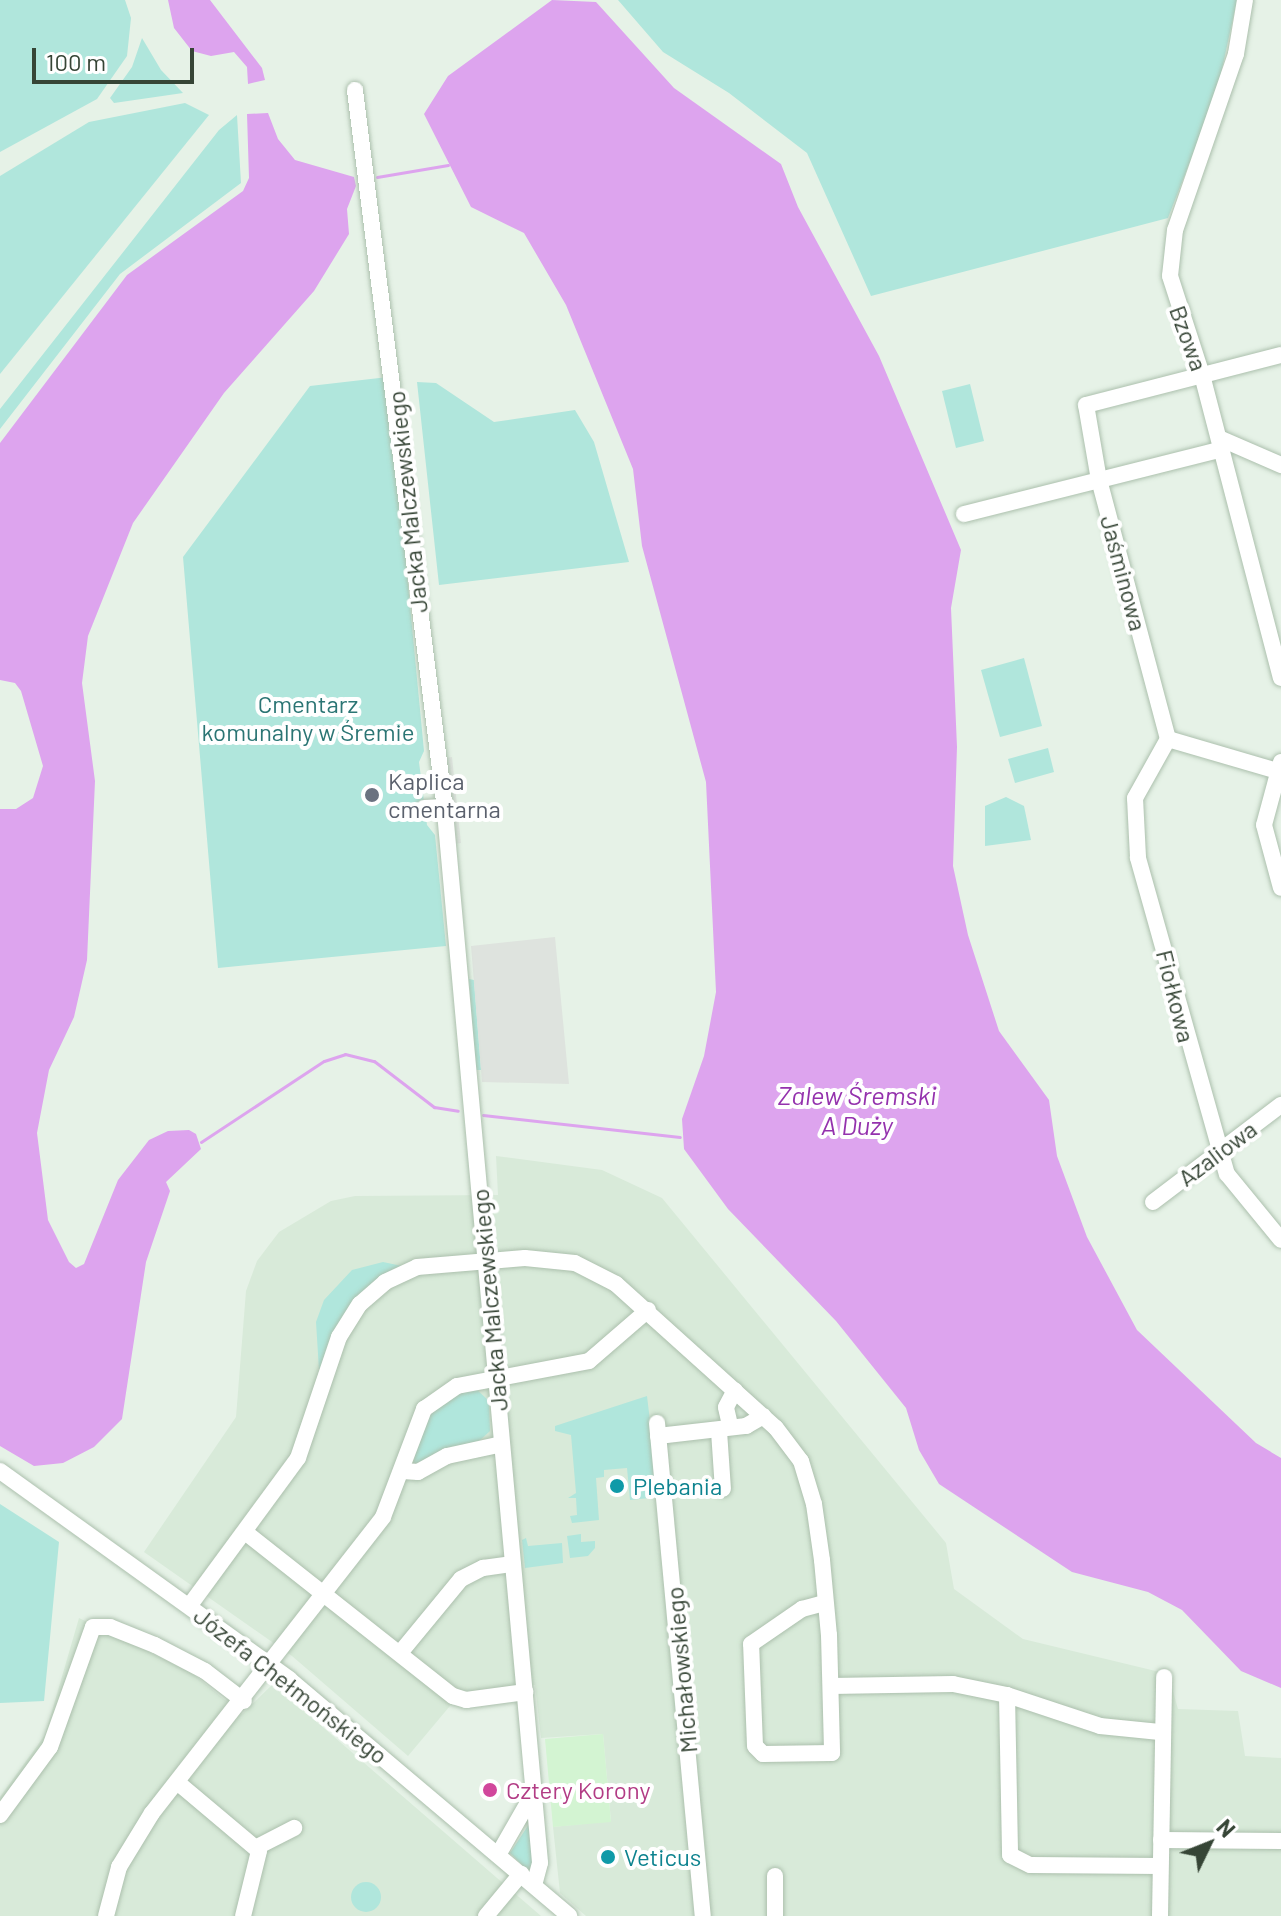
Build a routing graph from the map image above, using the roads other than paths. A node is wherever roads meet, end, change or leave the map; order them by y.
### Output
1 (1245, 0) edge
2 (355, 90) dead end
3 (1281, 355) edge
4 (1202, 375) junction
5 (1220, 444) junction
6 (1281, 465) edge
7 (1099, 480) junction
8 (964, 514) dead end
9 (1281, 678) edge
10 (1168, 739) junction
11 (1279, 768) edge
12 (444, 807) junction
13 (424, 808) dead end
14 (1281, 888) edge
15 (1281, 1105) edge
16 (1220, 1151) junction
17 (1153, 1202) dead end
18 (1281, 1240) edge
19 (485, 1259) junction
20 (648, 1310) junction
21 (496, 1381) junction
22 (735, 1390) junction
23 (763, 1416) junction
24 (725, 1428) junction
25 (502, 1444) junction
26 (0, 1471) edge
27 (403, 1471) junction
28 (723, 1489) dead end
29 (245, 1532) junction
30 (513, 1564) junction
31 (324, 1592) junction
32 (825, 1603) junction
33 (190, 1605) junction
34 (400, 1653) junction
35 (270, 1664) junction
36 (1164, 1677) dead end
37 (831, 1686) junction
38 (525, 1692) junction
39 (1007, 1695) junction
40 (244, 1701) junction
41 (1160, 1732) junction
42 (177, 1782) junction
43 (534, 1793) junction
44 (0, 1815) edge
45 (294, 1828) dead end
46 (1161, 1840) junction
47 (1281, 1841) edge
48 (257, 1847) junction
49 (498, 1855) junction
50 (1160, 1866) junction
51 (775, 1876) dead end
52 (527, 1880) junction
53 (106, 1916) edge
54 (243, 1916) edge
55 (486, 1916) edge
56 (569, 1916) edge
57 (703, 1916) edge
58 (775, 1916) edge
59 (1160, 1916) edge

1 - 4 street, Bzowa
2 - 12 street, Jacka Malczewskiego
3 - 4 street
4 - 5 street, Bzowa
4 - 7 street, Jaśminowa
5 - 6 street
5 - 7 street
5 - 9 street, Bzowa
7 - 8 street
7 - 10 street, Jaśminowa
10 - 11 street
10 - 16 street, Fiołkowa
11 - 14 street
12 - 13 street
12 - 19 street, Jacka Malczewskiego
15 - 16 street, Azaliowa
16 - 17 street, Azaliowa
16 - 18 street, Fiołkowa
19 - 20 street
19 - 21 street, Jacka Malczewskiego
19 - 29 street
20 - 21 street
20 - 22 street
21 - 25 street, Jacka Malczewskiego
21 - 27 street
22 - 23 street
22 - 24 street
23 - 24 street
23 - 32 street
24 - 28 street
24 - 57 street, Michałowskiego
25 - 27 street
25 - 30 street, Jacka Malczewskiego
26 - 33 street, Józefa Chełmońskiego
27 - 31 street
29 - 31 street
29 - 33 street
30 - 34 street
30 - 38 street, Jacka Malczewskiego
31 - 34 street
31 - 35 street
32 - 37 street
32 - 37 street
33 - 35 street, Józefa Chełmońskiego
34 - 38 street
35 - 40 street
35 - 49 street, Józefa Chełmońskiego
36 - 41 street
37 - 39 street
38 - 43 street, Jacka Malczewskiego
39 - 41 street
39 - 50 street
40 - 42 street
40 - 44 street
41 - 46 street
42 - 48 street
42 - 53 street
43 - 49 street
43 - 52 street, Jacka Malczewskiego
45 - 48 street
46 - 47 street
46 - 50 street
48 - 54 street
49 - 52 street, Józefa Chełmońskiego
50 - 59 street
51 - 58 street
52 - 55 street
52 - 56 street, Józefa Chełmońskiego

